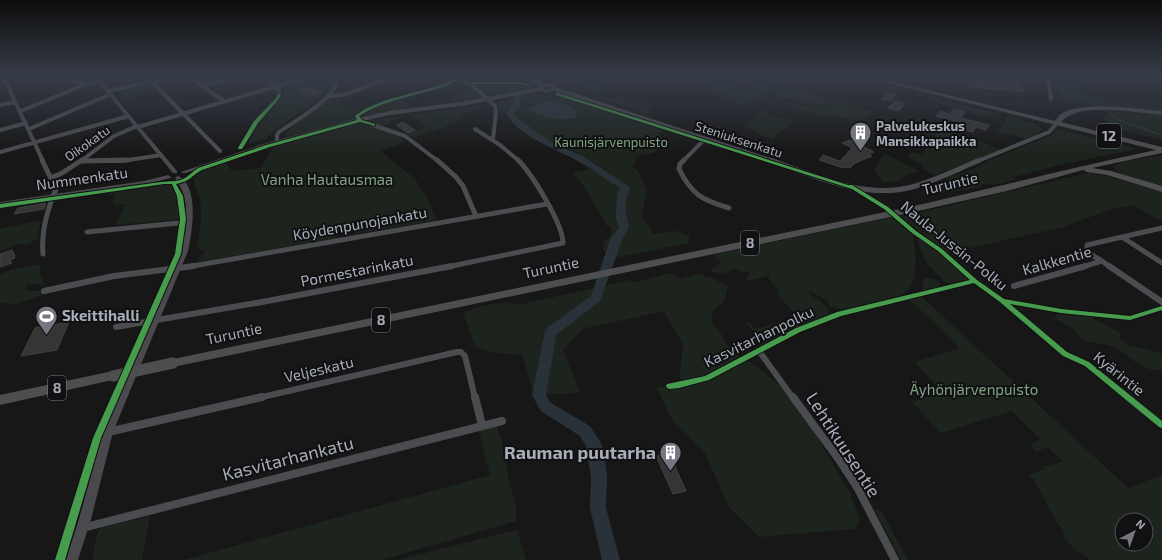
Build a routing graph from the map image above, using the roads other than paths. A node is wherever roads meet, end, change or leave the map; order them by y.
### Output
1 (15, 102) joint
2 (42, 102) edge
3 (89, 102) edge
4 (117, 102) edge
5 (172, 102) edge
6 (220, 102) edge
7 (320, 102) edge
8 (387, 102) edge
9 (473, 102) edge
10 (491, 102) edge
11 (597, 102) edge
12 (984, 102) edge
13 (986, 102) edge
14 (0, 105) edge
15 (366, 110) dead end
16 (20, 111) junction
17 (183, 113) junction
18 (1162, 113) edge
19 (129, 116) junction
20 (1062, 119) junction
21 (26, 123) junction
22 (373, 125) dead end
23 (137, 126) junction
24 (29, 129) junction
25 (475, 129) dead end
26 (0, 130) edge
27 (493, 139) junction
28 (705, 139) junction
29 (277, 142) junction
30 (35, 143) junction
31 (1162, 149) edge
32 (220, 151) dead end
33 (0, 152) edge
34 (161, 155) junction
35 (81, 161) junction
36 (1108, 162) junction
37 (1078, 169) junction
38 (179, 174) junction
39 (51, 178) junction
40 (1125, 179) junction
41 (1162, 189) edge
42 (53, 196) junction
43 (0, 204) edge
44 (547, 204) junction
45 (729, 208) dead end
46 (476, 216) junction
47 (189, 222) junction
48 (1162, 228) edge
49 (87, 232) dead end
50 (1122, 238) junction
51 (43, 254) dead end
52 (1102, 262) junction
53 (1162, 263) edge
54 (178, 268) junction
55 (1014, 286) dead end
56 (44, 290) dead end
57 (1162, 302) edge
58 (155, 321) junction
59 (116, 327) dead end
60 (1058, 348) dead end
61 (759, 351) dead end
62 (0, 400) edge
63 (502, 422) dead end
64 (482, 425) junction
65 (1162, 425) edge
66 (108, 432) junction
67 (82, 528) junction
68 (72, 560) edge
69 (894, 560) edge

1 - 14 street
1 - 16 street
2 - 16 street
3 - 24 street
4 - 19 main road
5 - 17 street
6 - 17 street, Oikokatu
7 - 29 street
8 - 15 street
9 - 29 main road
10 - 27 street
11 - 28 street, Steniuksenkatu
12 - 20 highway, 12
13 - 20 highway
16 - 21 street
17 - 23 street, Oikokatu
17 - 32 street
18 - 20 highway
19 - 23 main road
19 - 30 street
20 - 28 street, Steniuksenkatu
20 - 31 highway, 12
20 - 31 highway, 12
21 - 24 street
21 - 26 street
22 - 46 street
23 - 34 main road
23 - 35 street, Oikokatu
24 - 30 street
25 - 27 street
27 - 44 street
28 - 45 street
29 - 38 main road
30 - 33 street
30 - 39 street
31 - 36 highway, 8
34 - 35 street
34 - 38 main road
35 - 39 street, Oikokatu
36 - 37 highway, Turuntie / 8
36 - 40 highway
37 - 40 highway
37 - 62 highway, Turuntie / 8, bridge
38 - 42 main road, Nummenkatu
38 - 47 main road
39 - 42 street
40 - 41 highway
42 - 43 main road, Nummenkatu
42 - 51 street
44 - 46 street, Köydenpunojankatu
44 - 58 street, Pormestarinkatu
46 - 54 street, Köydenpunojankatu
47 - 49 street
47 - 54 main road
48 - 50 street, Kalkkentie
50 - 52 street, Kalkkentie
50 - 53 street
52 - 55 street, Kalkkentie
52 - 57 street
54 - 56 street, Köydenpunojankatu
54 - 58 main road
58 - 59 street, Pormestarinkatu
58 - 66 main road
60 - 65 street, Kyärintie
61 - 69 street, Lehtikuusentie
63 - 64 street, Kasvitarhankatu
64 - 66 street, Veljeskatu
64 - 67 street, Kasvitarhankatu
66 - 67 main road
67 - 68 main road

